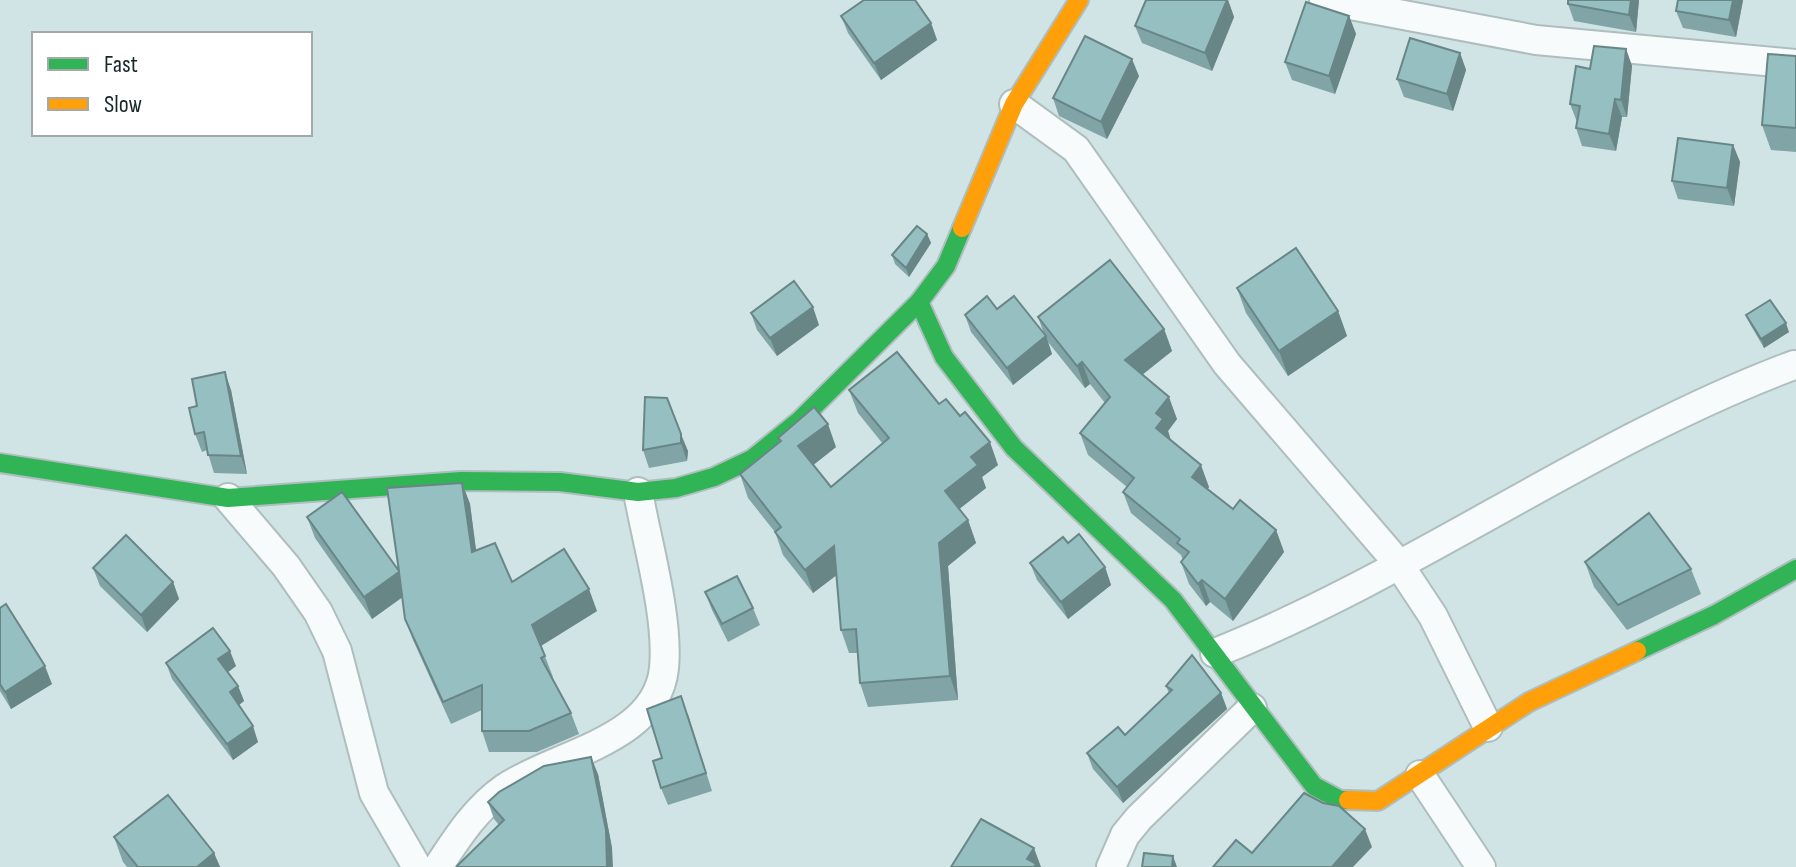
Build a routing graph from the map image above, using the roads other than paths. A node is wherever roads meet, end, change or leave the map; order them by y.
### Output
1 (1079, 0) edge
2 (1324, 0) edge
3 (1796, 64) edge
4 (1014, 104) junction
5 (919, 302) junction
6 (1794, 365) dead end
7 (0, 463) edge
8 (638, 492) junction
9 (228, 498) junction
10 (1398, 563) junction
11 (1796, 569) edge
12 (1215, 653) junction
13 (1252, 708) junction
14 (1488, 727) junction
15 (1420, 775) junction
16 (417, 867) edge
17 (438, 867) edge
18 (1111, 867) edge
19 (1481, 867) edge

1 - 4 street
2 - 3 street
4 - 5 street
4 - 10 street
5 - 8 street
5 - 12 street
6 - 10 street
7 - 9 street
8 - 9 street
8 - 17 street
9 - 16 street
10 - 12 street
10 - 14 street
11 - 14 street
12 - 13 street
13 - 15 street
13 - 18 street
14 - 15 street
15 - 19 street

